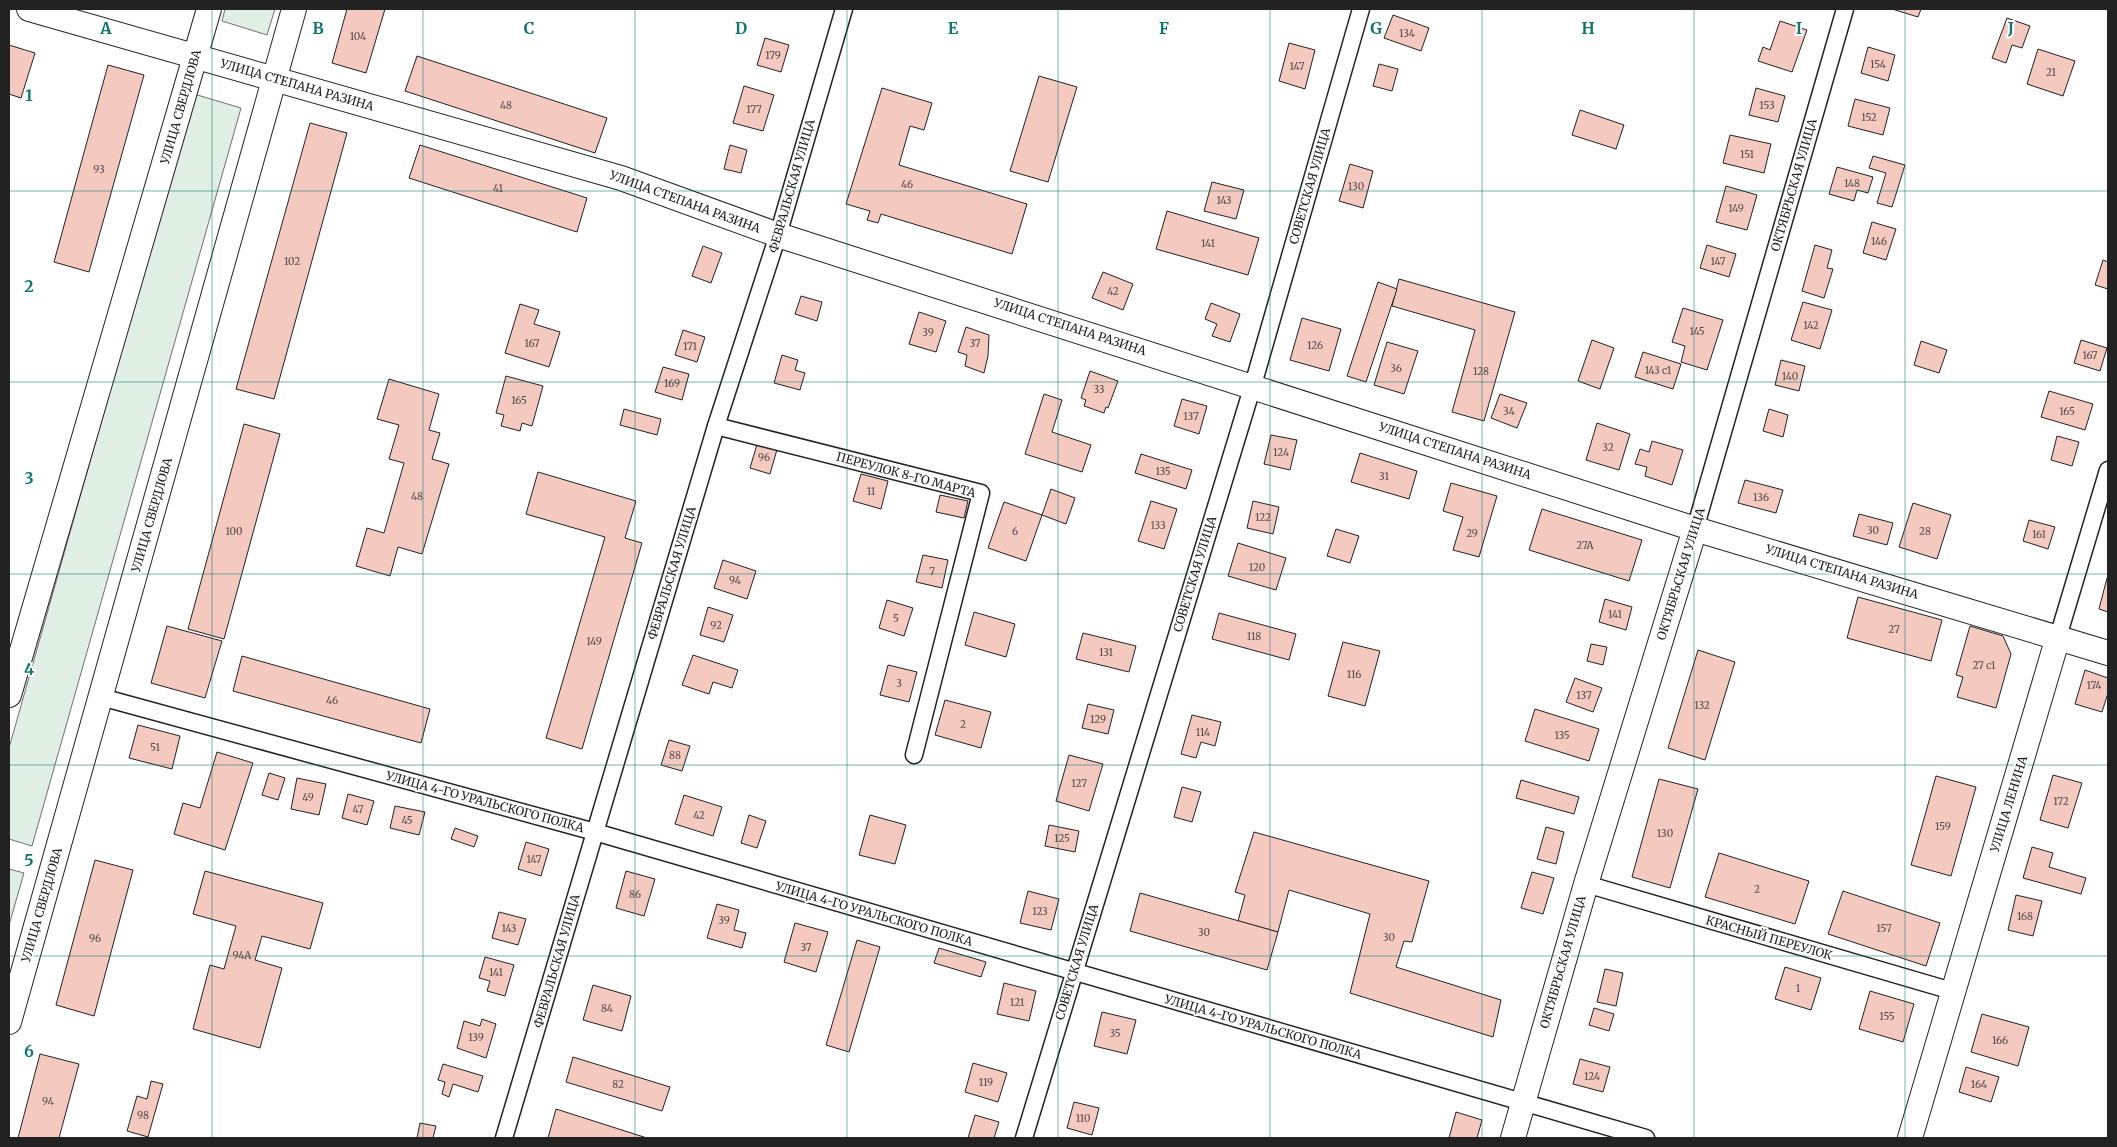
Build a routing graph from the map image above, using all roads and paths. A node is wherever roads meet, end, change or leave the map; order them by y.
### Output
1 (29, 9) edge
2 (209, 9) edge
3 (294, 9) edge
4 (844, 9) edge
5 (1361, 9) edge
6 (1845, 9) edge
7 (196, 56) junction
8 (273, 79) junction
9 (778, 235) junction
10 (1253, 385) junction
11 (716, 426) junction
12 (2108, 470) edge
13 (1695, 529) junction
14 (2058, 637) junction
15 (2108, 653) edge
16 (14, 659) edge
17 (9, 695) edge
18 (101, 697) junction
19 (914, 755) dead end
20 (595, 832) junction
21 (1586, 884) junction
22 (1074, 972) junction
23 (1952, 991) junction
24 (9, 1022) edge
25 (1523, 1102) junction
26 (504, 1138) edge
27 (1024, 1138) edge
28 (1512, 1138) edge
29 (1646, 1138) edge
30 (1910, 1138) edge

1 - 7 main road, УЛИЦА СТЕПАНА РАЗИНА
2 - 7 main road, УЛИЦА СВЕРДЛОВА
3 - 8 main road, УЛИЦА СВЕРДЛОВА
4 - 9 street, ФЕВРАЛЬСКАЯ УЛИЦА
5 - 10 street, СОВЕТСКАЯ УЛИЦА
6 - 13 street, ОКТЯБРЬСКАЯ УЛИЦА
7 - 8 main road, УЛИЦА СТЕПАНА РАЗИНА
7 - 16 main road, УЛИЦА СВЕРДЛОВА
8 - 9 main road, УЛИЦА СТЕПАНА РАЗИНА
8 - 18 main road, УЛИЦА СВЕРДЛОВА
9 - 10 main road, УЛИЦА СТЕПАНА РАЗИНА
9 - 11 street, ФЕВРАЛЬСКАЯ УЛИЦА
10 - 13 main road, УЛИЦА СТЕПАНА РАЗИНА
10 - 22 street, СОВЕТСКАЯ УЛИЦА
11 - 19 street, ПЕРЕУЛОК 8-ГО МАРТА
11 - 20 street, ФЕВРАЛЬСКАЯ УЛИЦА
12 - 14 street, УЛИЦА ЛЕНИНА
13 - 14 main road, УЛИЦА СТЕПАНА РАЗИНА
13 - 21 main road, ОКТЯБРЬСКАЯ УЛИЦА
14 - 15 main road, УЛИЦА СТЕПАНА РАЗИНА
14 - 23 main road, УЛИЦА ЛЕНИНА
16 - 17 main road, УЛИЦА СВЕРДЛОВА
18 - 20 street, УЛИЦА 4-ГО УРАЛЬСКОГО ПОЛКА
18 - 24 main road, УЛИЦА СВЕРДЛОВА
20 - 22 street, УЛИЦА 4-ГО УРАЛЬСКОГО ПОЛКА
20 - 26 street, ФЕВРАЛЬСКАЯ УЛИЦА
21 - 23 street, КРАСНЫЙ ПЕРЕУЛОК
21 - 25 main road, ОКТЯБРЬСКАЯ УЛИЦА
22 - 25 street, УЛИЦА 4-ГО УРАЛЬСКОГО ПОЛКА
22 - 27 street, СОВЕТСКАЯ УЛИЦА
23 - 30 main road, УЛИЦА ЛЕНИНА
25 - 28 main road, ОКТЯБРЬСКАЯ УЛИЦА
25 - 29 street, УЛИЦА 4-ГО УРАЛЬСКОГО ПОЛКА

